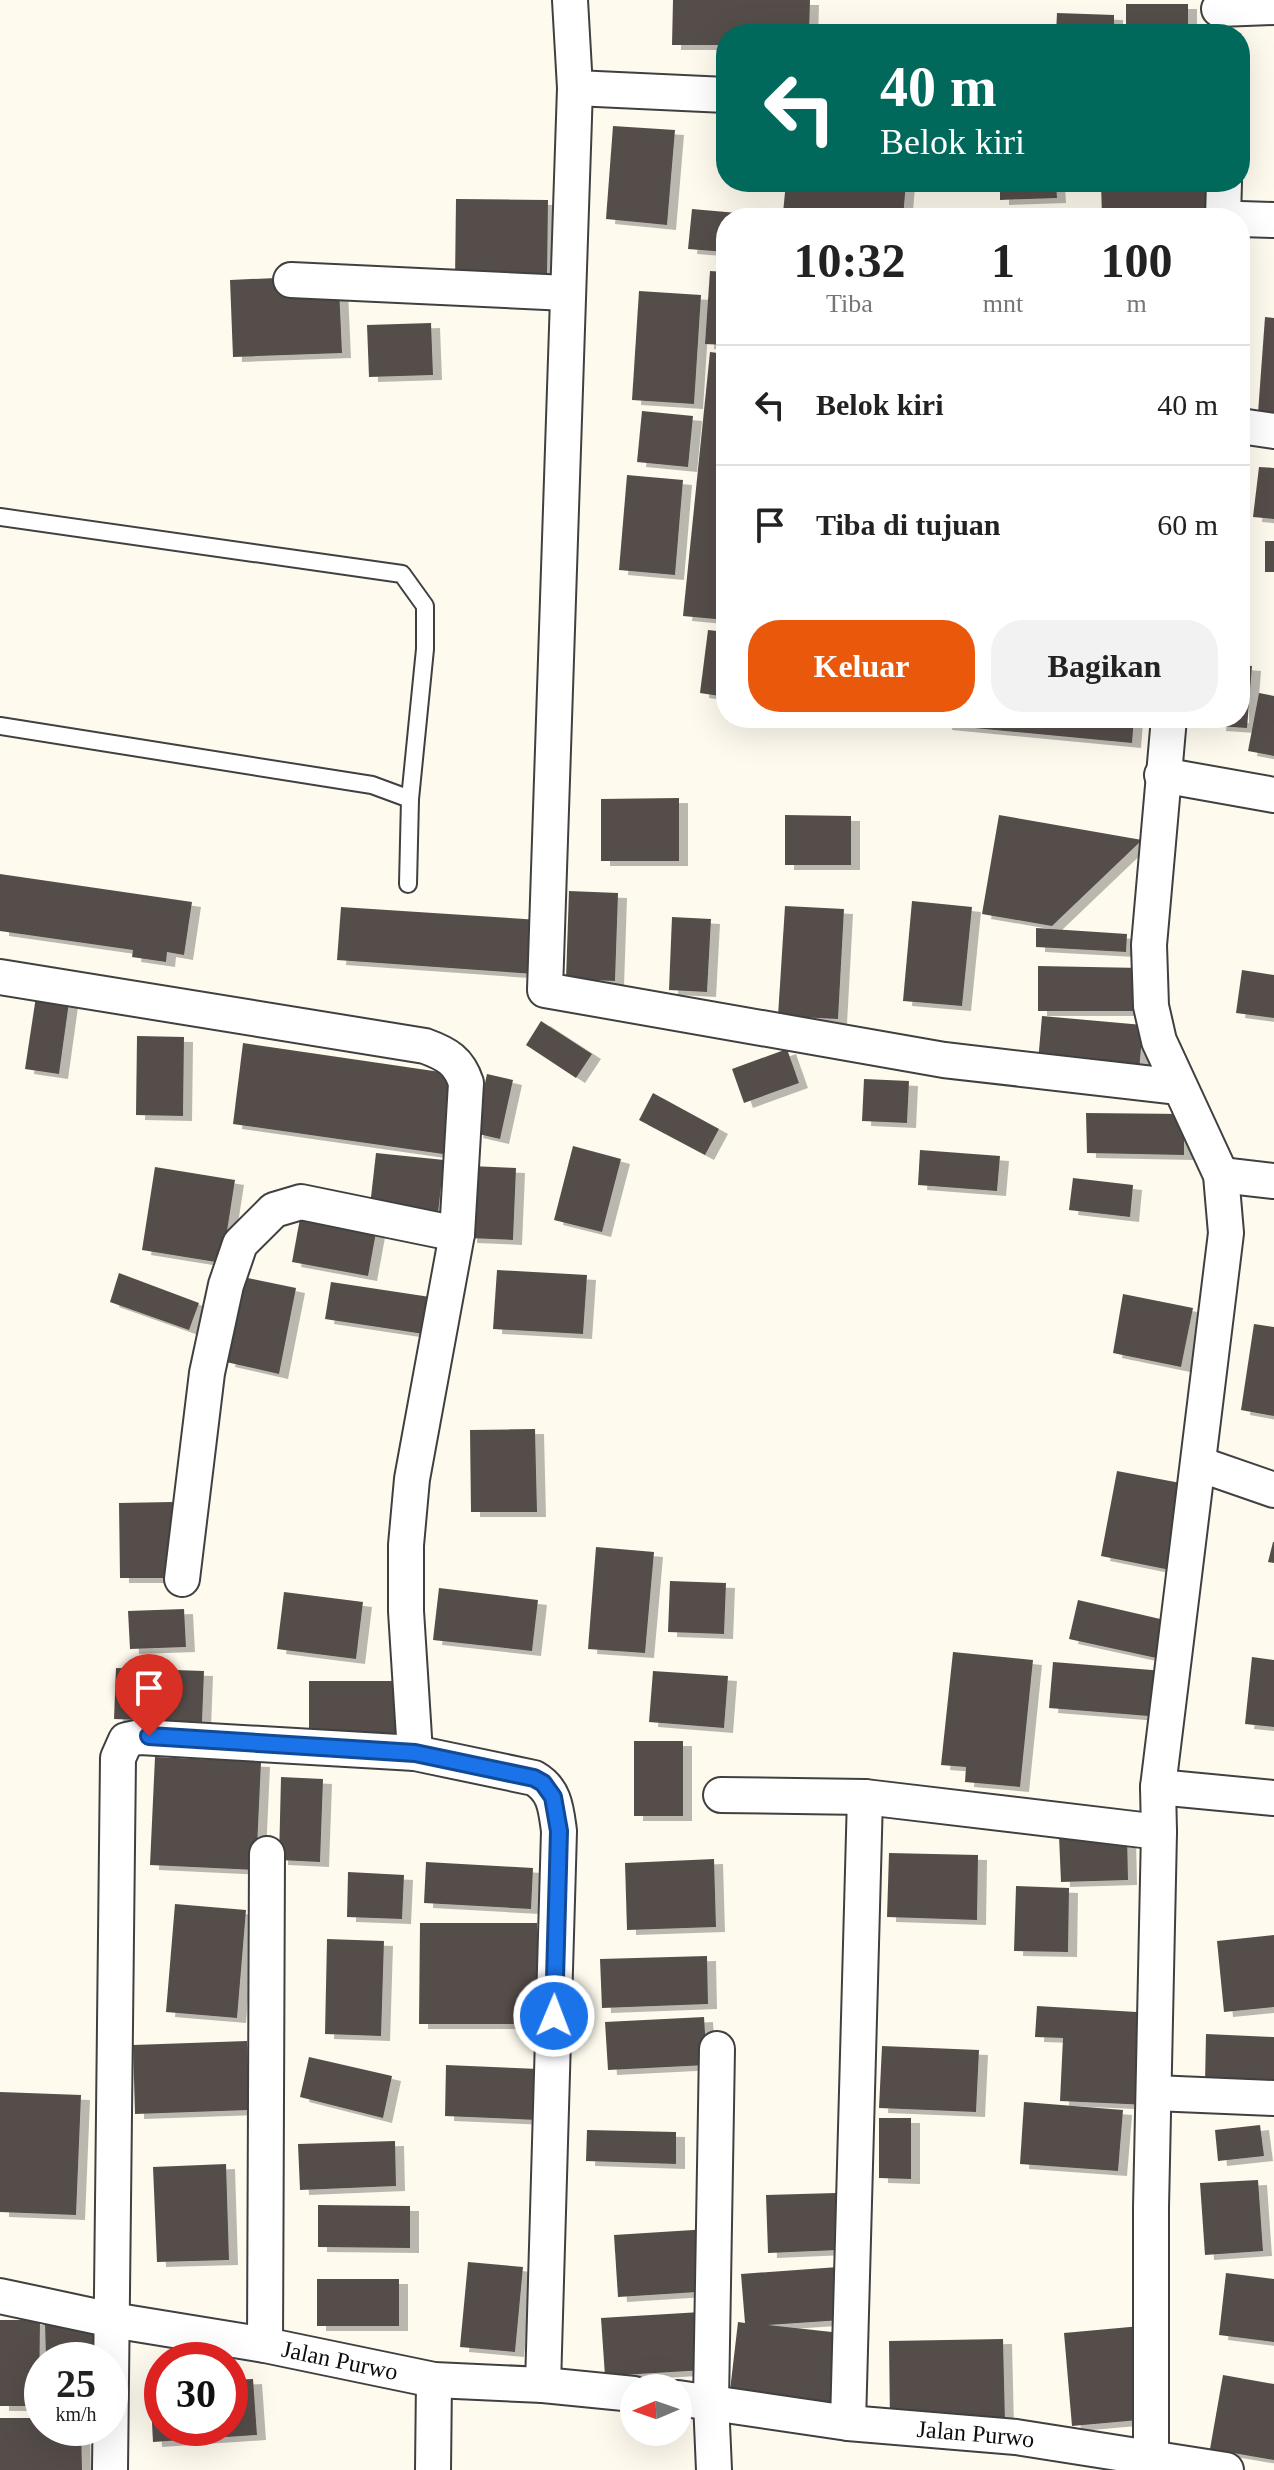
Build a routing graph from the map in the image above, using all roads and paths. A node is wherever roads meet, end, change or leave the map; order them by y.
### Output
1 (570, 0) edge
2 (1274, 7) edge
3 (1219, 14) edge
4 (575, 88) junction
5 (716, 95) edge
6 (1250, 219) edge
7 (1274, 220) edge
8 (291, 280) dead end
9 (567, 293) junction
10 (1250, 427) edge
11 (1274, 431) edge
12 (0, 517) edge
13 (0, 726) edge
14 (1168, 728) edge
15 (1162, 775) junction
16 (1274, 795) edge
17 (410, 799) junction
18 (408, 884) dead end
19 (0, 977) edge
20 (1179, 1087) junction
21 (1221, 1175) junction
22 (1274, 1181) edge
23 (457, 1234) junction
24 (1199, 1464) junction
25 (1274, 1490) edge
26 (182, 1579) dead end
27 (415, 1753) junction
28 (1158, 1787) junction
29 (721, 1795) dead end
30 (865, 1797) junction
31 (1274, 1798) edge
32 (1159, 1832) junction
33 (267, 1854) dead end
34 (717, 2049) dead end
35 (1154, 2093) junction
36 (1274, 2098) edge
37 (0, 2296) edge
38 (112, 2320) junction
39 (265, 2345) junction
40 (434, 2380) junction
41 (543, 2385) junction
42 (620, 2393) edge
43 (695, 2400) edge
44 (848, 2423) junction
45 (1151, 2463) edge
46 (110, 2470) edge
47 (433, 2470) edge
48 (714, 2470) edge
49 (1226, 2470) edge

1 - 4 street
2 - 3 street
4 - 5 street
4 - 9 street
6 - 7 street
8 - 9 street
9 - 20 street
10 - 11 street
12 - 17 lane
13 - 17 lane
14 - 15 street
15 - 16 street
15 - 20 street
17 - 18 lane
19 - 23 street
20 - 21 street
21 - 22 street
21 - 24 street
23 - 26 street
23 - 27 street
24 - 25 street
24 - 28 street
27 - 38 street
27 - 41 street
28 - 31 street
28 - 32 street
29 - 30 street
30 - 32 street
30 - 44 street
32 - 35 street
33 - 39 street
34 - 43 street
35 - 36 street
35 - 45 street
37 - 38 street, Jalan Purwo
38 - 39 street, Jalan Purwo
38 - 46 street
39 - 40 street, Jalan Purwo
40 - 41 street, Jalan Purwo
40 - 47 street
41 - 42 street, Jalan Purwo
43 - 44 street, Jalan Purwo
43 - 48 street
44 - 45 street, Jalan Purwo
45 - 49 street, Jalan Purwo

